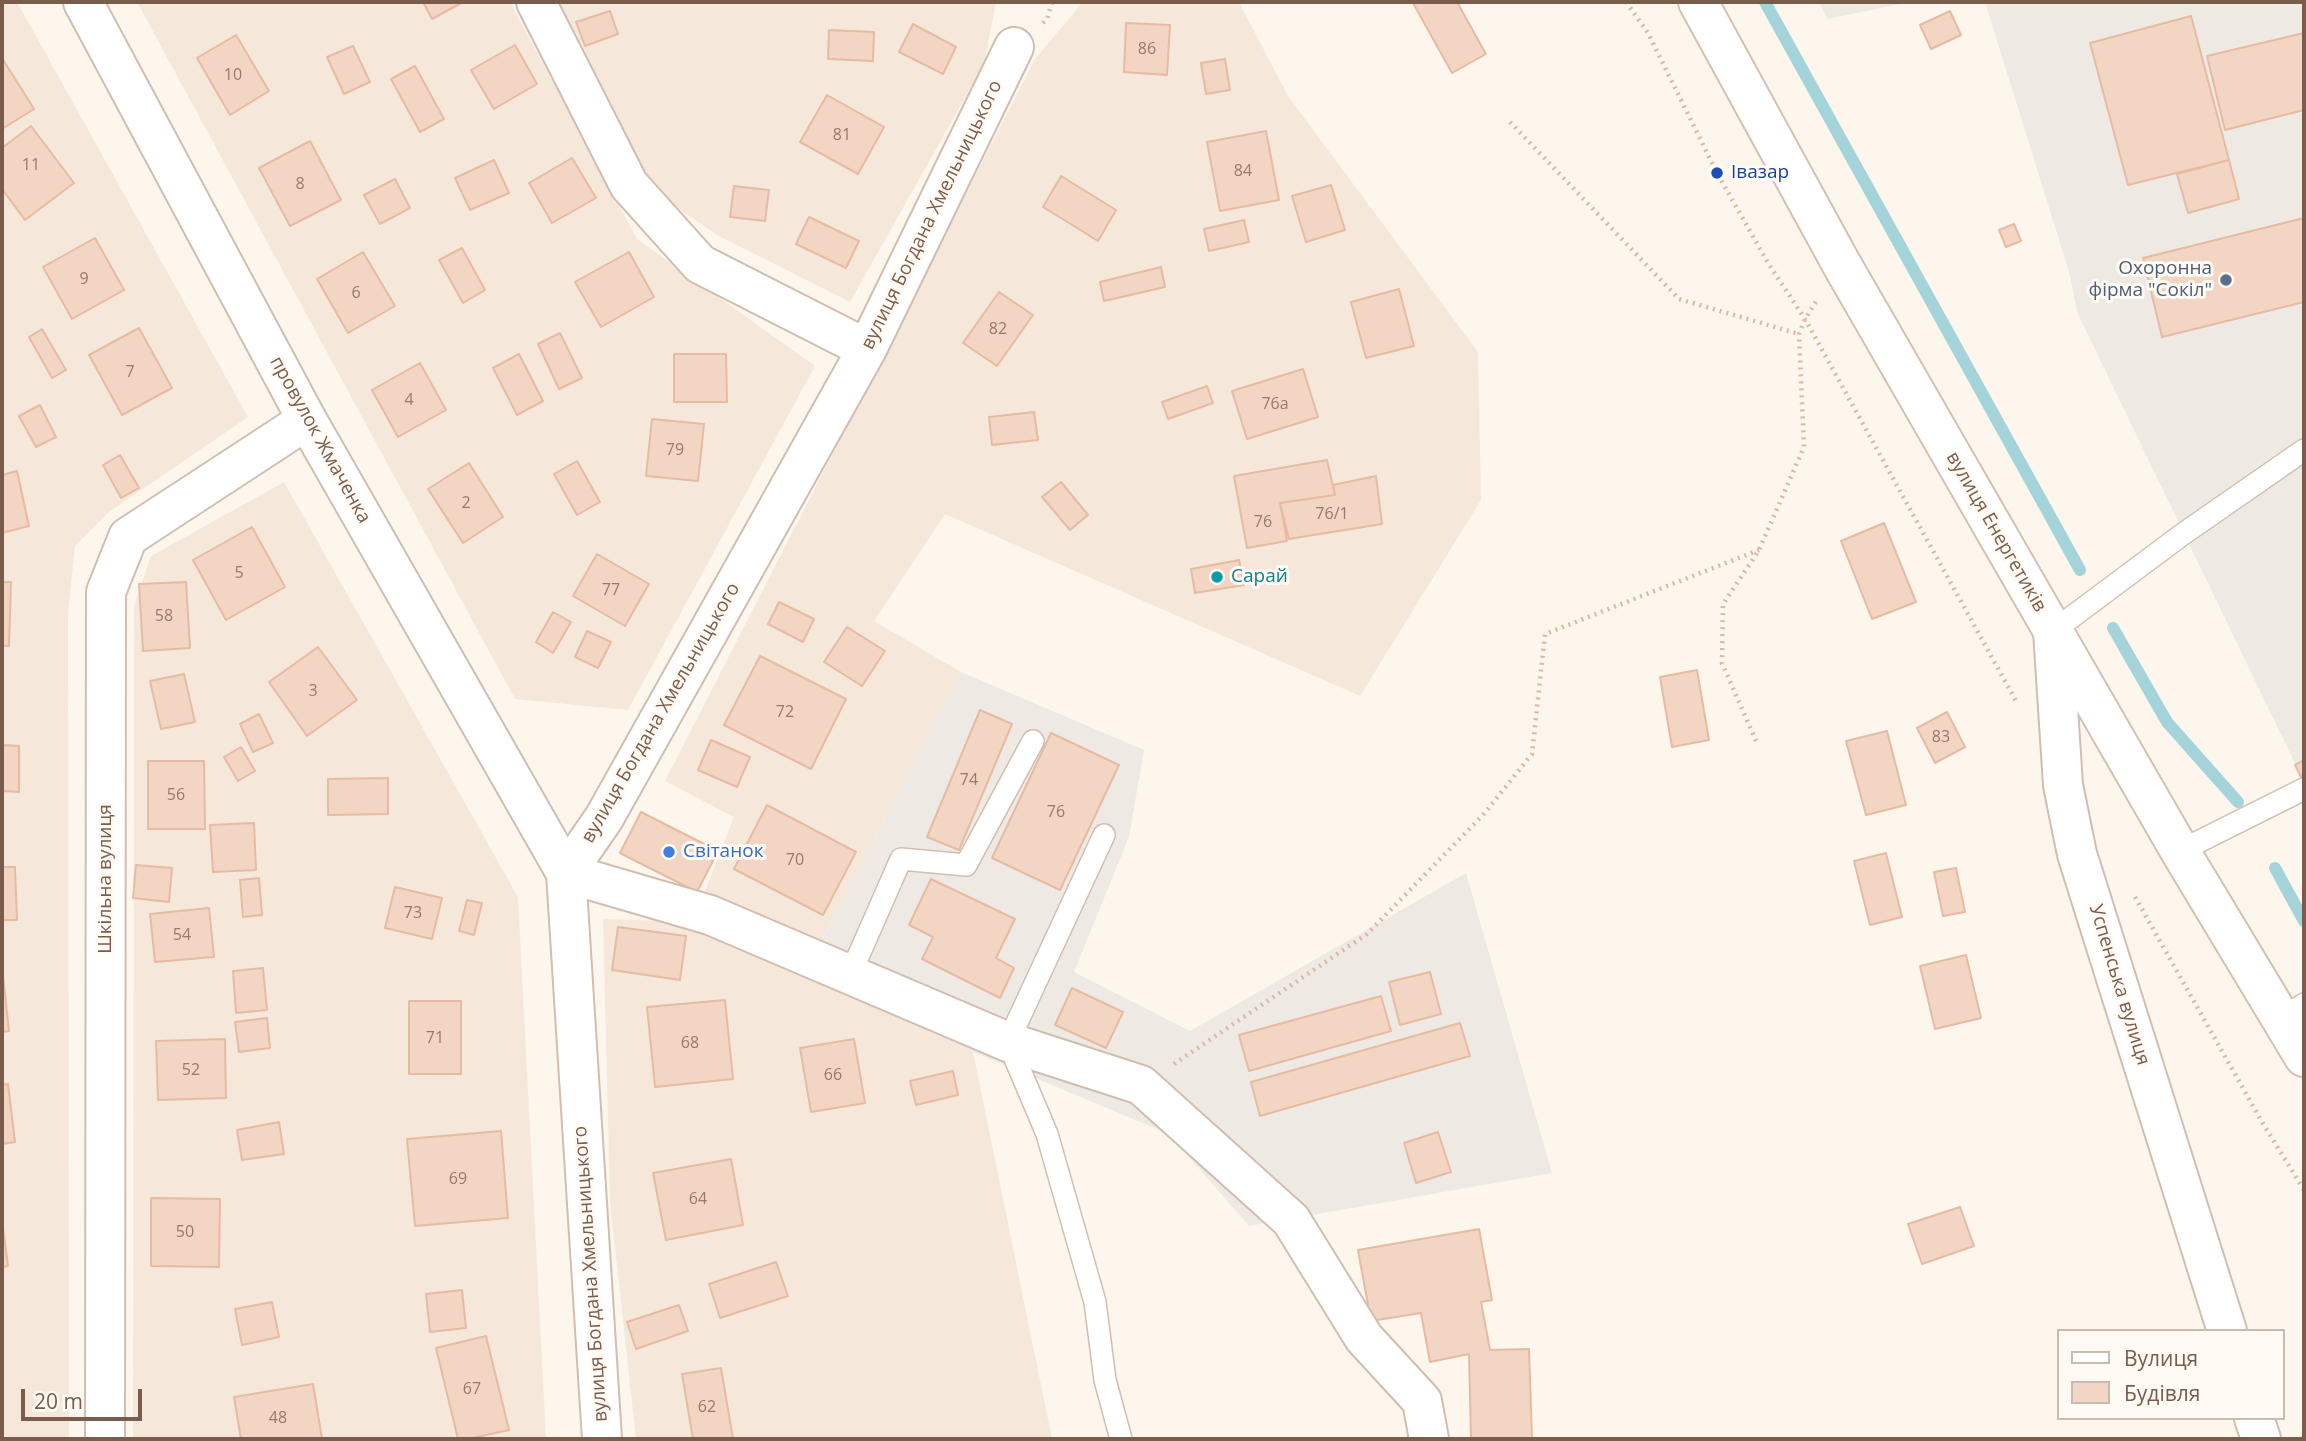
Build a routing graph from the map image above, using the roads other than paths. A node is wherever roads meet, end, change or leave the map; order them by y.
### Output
1 (83, 2) edge
2 (536, 2) edge
3 (1698, 2) edge
4 (1014, 47) dead end
5 (867, 349) junction
6 (307, 420) junction
7 (2304, 450) edge
8 (2053, 631) junction
9 (1033, 741) dead end
10 (2304, 789) edge
11 (1104, 835) dead end
12 (2180, 851) junction
13 (566, 873) junction
14 (850, 975) junction
15 (2293, 1011) edge
16 (1007, 1042) junction
17 (2304, 1057) edge
18 (2226, 1329) edge
19 (2255, 1420) edge
20 (105, 1439) edge
21 (602, 1439) edge
22 (1121, 1439) edge
23 (1429, 1439) edge
24 (2261, 1439) edge

1 - 6 street, провулок Жмаченка
2 - 5 street
3 - 8 street, вулиця Енергетиків
4 - 5 street, вулиця Богдана Хмельницького
5 - 13 street, вулиця Богдана Хмельницького
6 - 13 street, провулок Жмаченка
6 - 20 street, Шкільна вулиця
7 - 8 lane
8 - 12 street, вулиця Енергетиків
8 - 18 street, Успенська вулиця
9 - 14 lane
10 - 12 lane
11 - 16 lane
12 - 15 street, вулиця Енергетиків
13 - 14 street
13 - 21 street, вулиця Богдана Хмельницького
14 - 16 street
15 - 17 street, вулиця Енергетиків
16 - 22 lane
16 - 23 street
19 - 24 street

